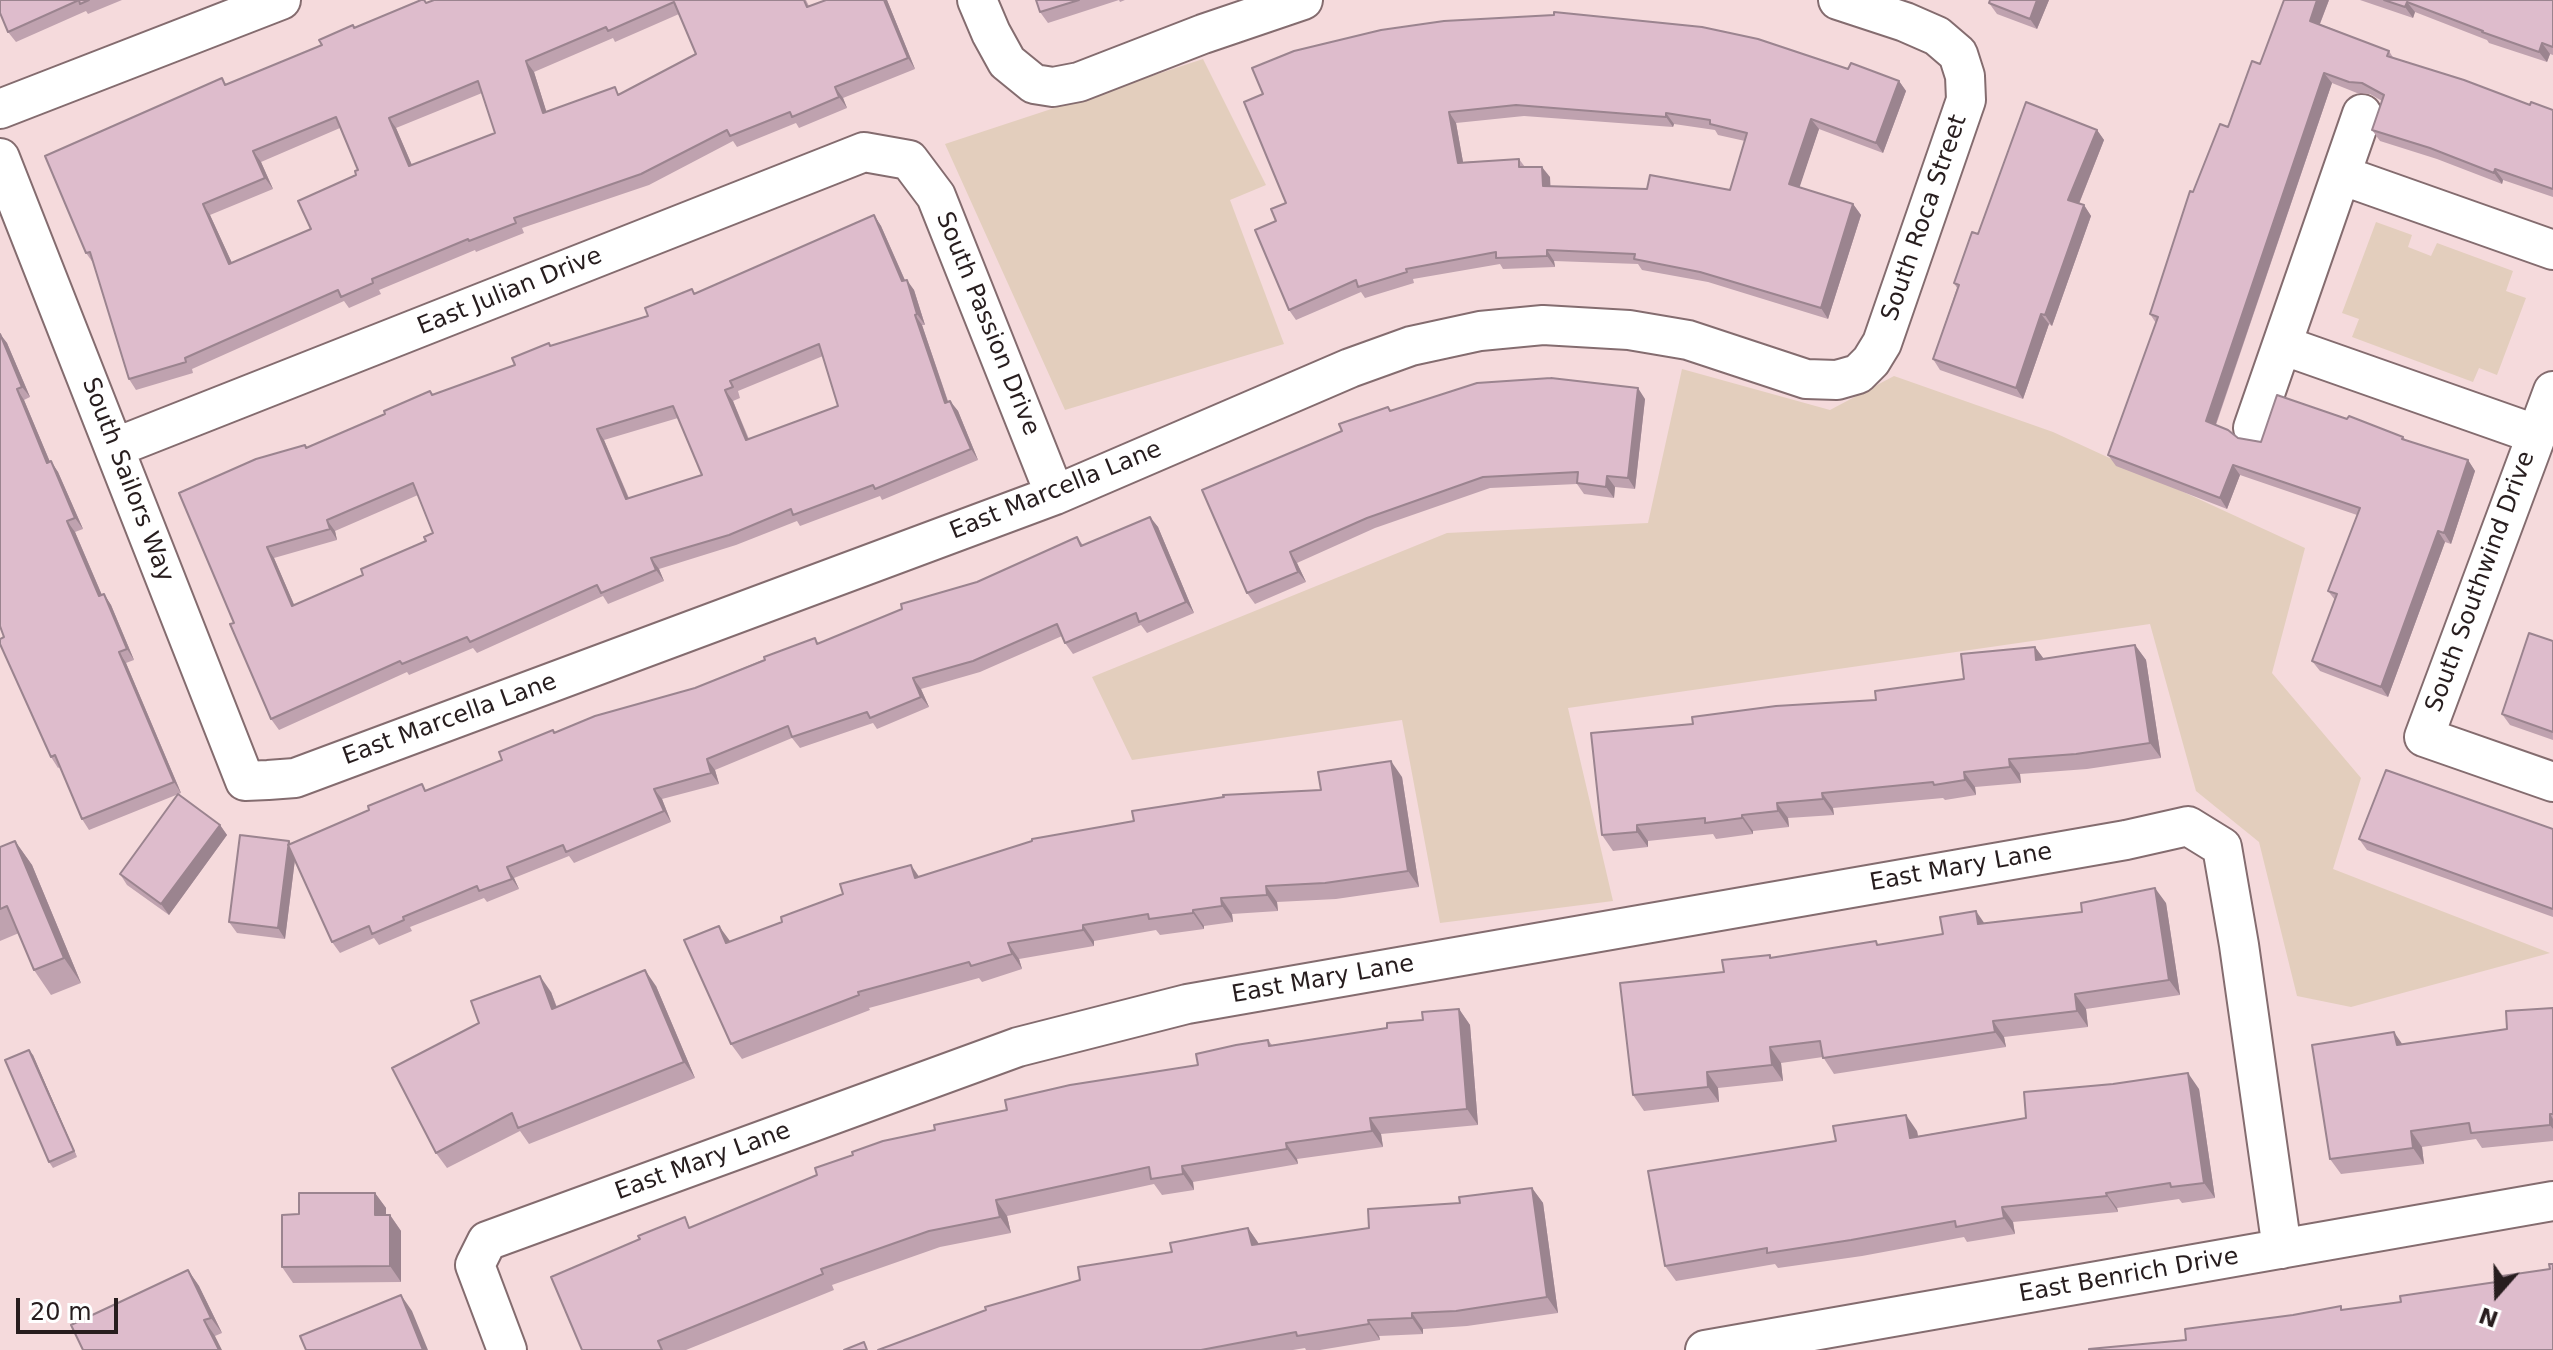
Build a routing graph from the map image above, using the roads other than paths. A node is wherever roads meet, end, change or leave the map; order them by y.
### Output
1 (281, 0) edge
2 (977, 0) edge
3 (1303, 0) edge
4 (1838, 0) edge
5 (0, 109) edge
6 (2362, 114) dead end
7 (0, 158) edge
8 (909, 160) joint
9 (2341, 175) junction
10 (2553, 250) edge
11 (2282, 345) junction
12 (1858, 374) joint
13 (2547, 413) edge
14 (2253, 428) dead end
15 (114, 448) junction
16 (1055, 495) junction
17 (268, 780) joint
18 (2553, 782) edge
19 (2553, 1201) edge
20 (2282, 1249) junction
21 (507, 1350) edge
22 (1705, 1350) edge

1 - 5 street
2 - 3 street
4 - 12 street, South Roca Street
6 - 9 street
7 - 15 street, South Sailors Way
8 - 15 street, East Julian Drive
8 - 16 street, South Passion Drive
9 - 10 street
9 - 11 street
11 - 13 street, South Southwind Drive
11 - 14 street
12 - 16 street, East Marcella Lane
13 - 18 street, South Southwind Drive
15 - 17 street, South Sailors Way
16 - 17 street, East Marcella Lane
19 - 20 street, East Benrich Drive
20 - 21 street, East Mary Lane
20 - 22 street, East Benrich Drive

